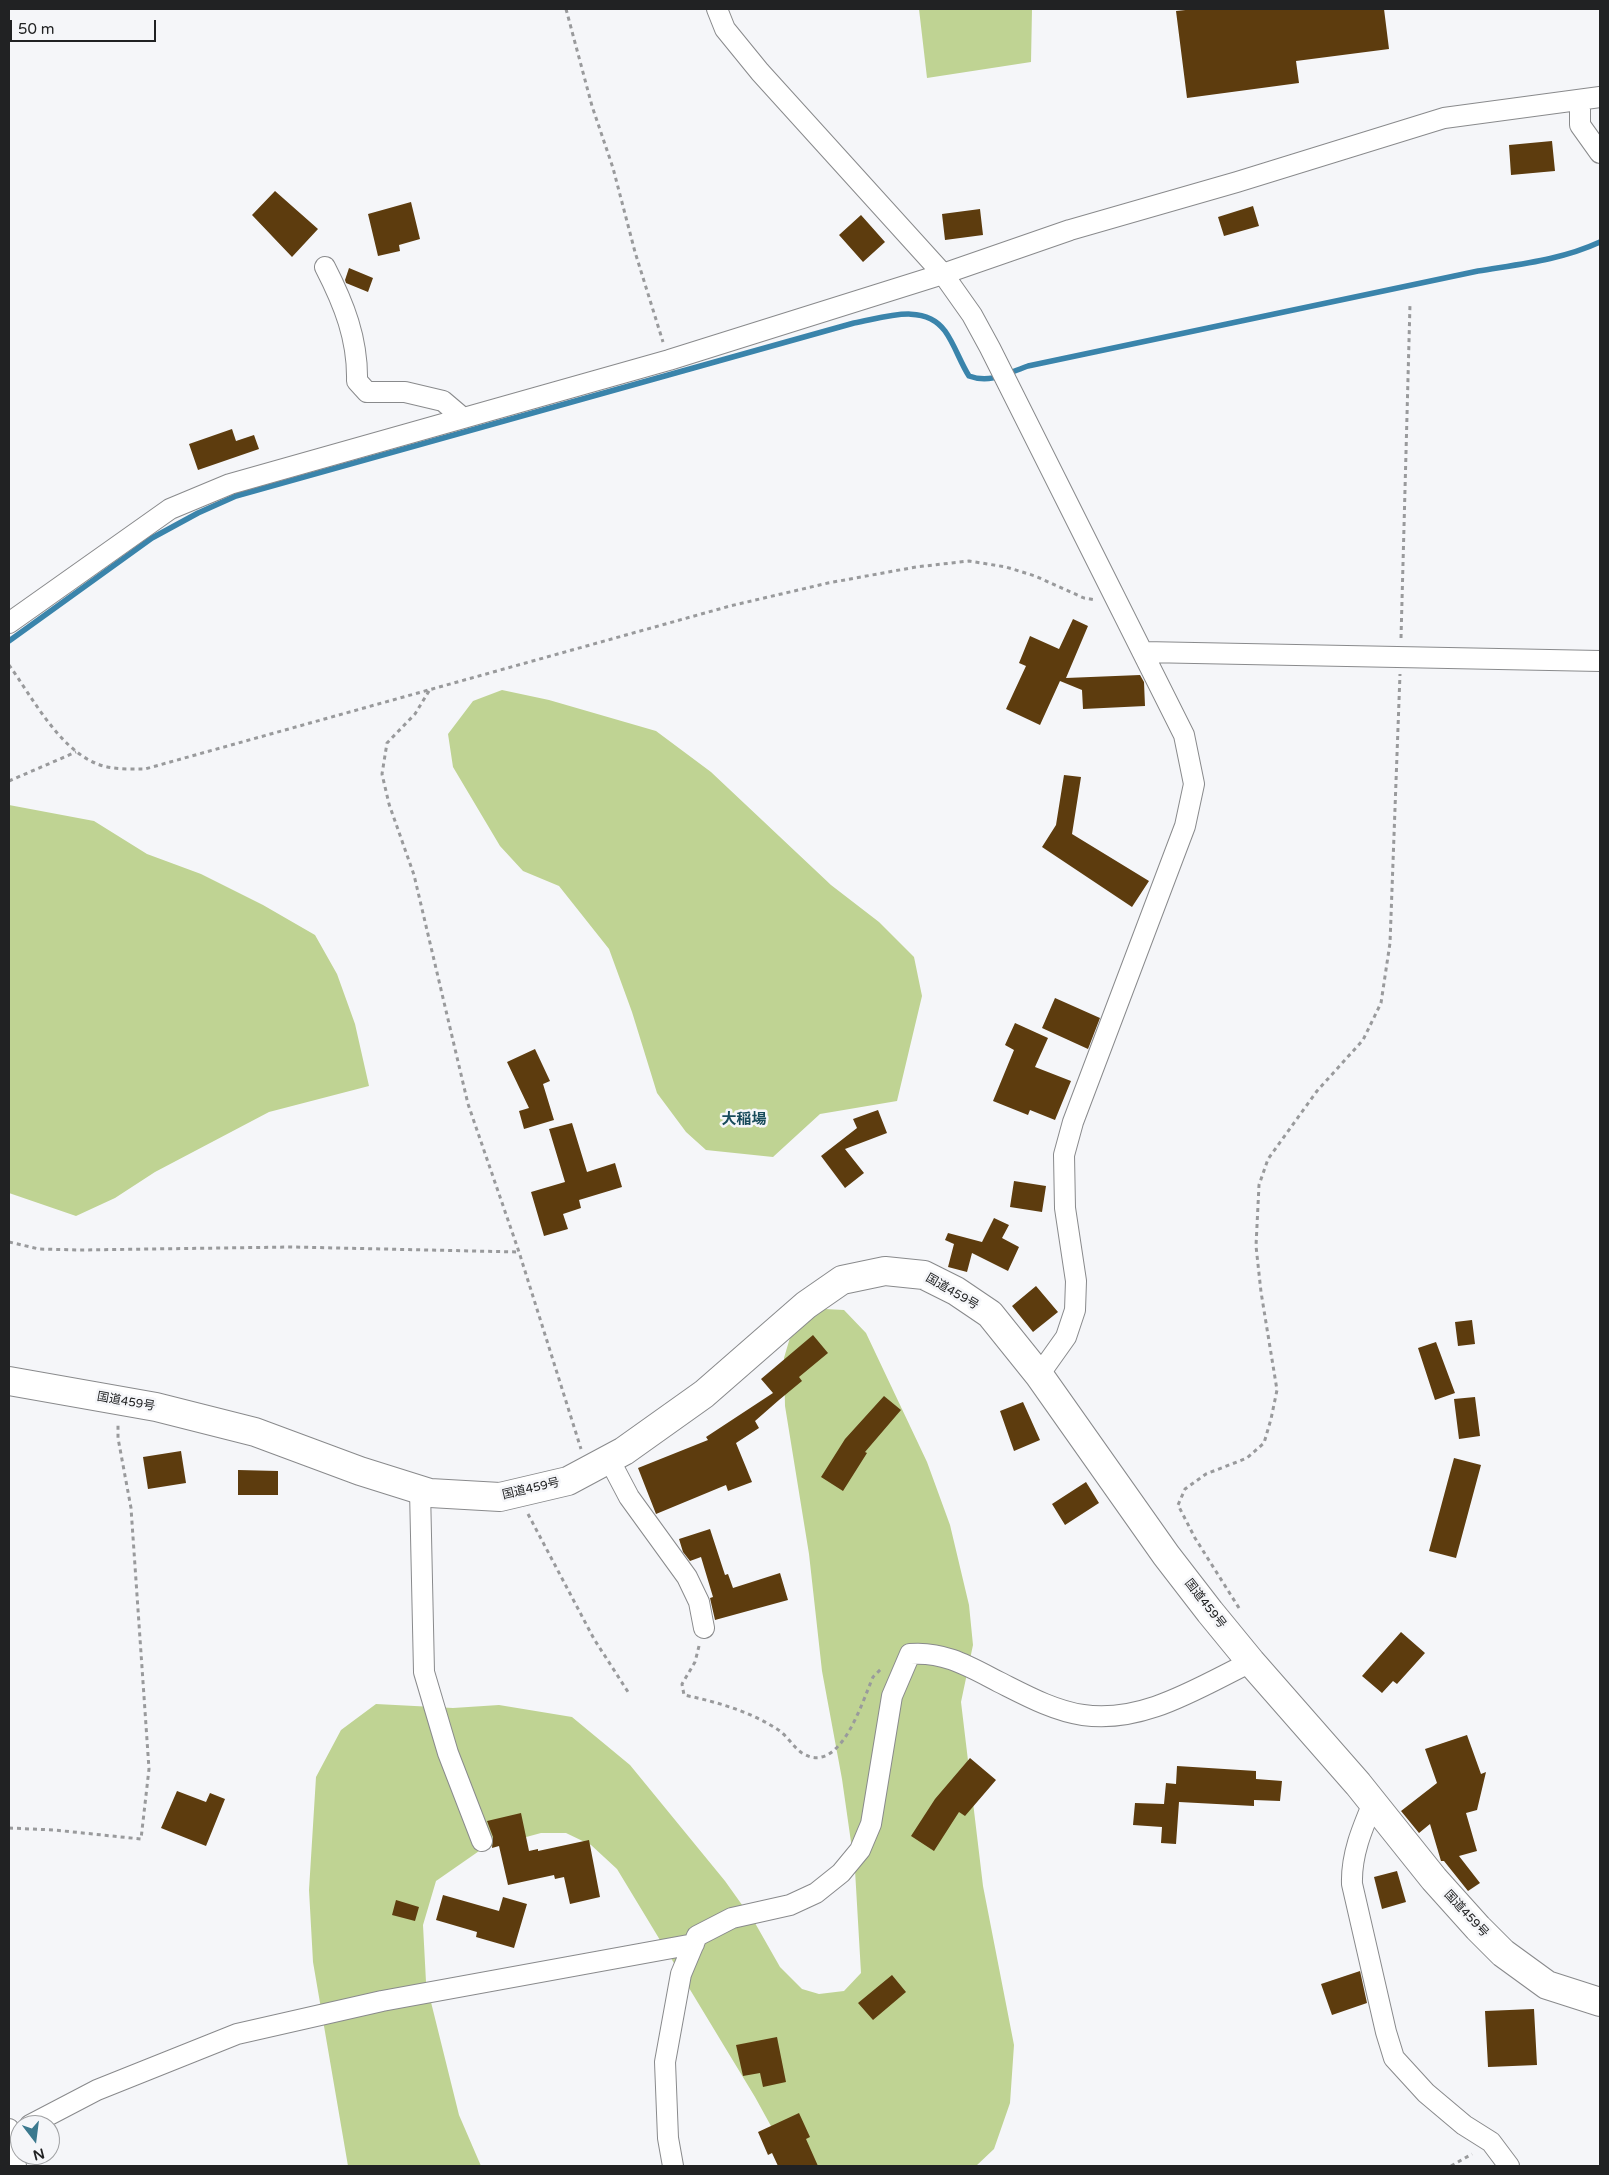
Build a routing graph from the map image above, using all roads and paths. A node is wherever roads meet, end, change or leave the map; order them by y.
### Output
1 (566, 9) edge
2 (717, 9) edge
3 (1600, 97) edge
4 (1580, 101) junction
5 (1600, 153) edge
6 (324, 267) dead end
7 (943, 274) junction
8 (1410, 304) dead end
9 (669, 360) junction
10 (463, 418) junction
11 (1115, 597) junction
12 (9, 623) edge
13 (1144, 652) junction
14 (1400, 658) junction
15 (1600, 661) edge
16 (9, 665) edge
17 (430, 690) junction
18 (76, 752) junction
19 (9, 780) edge
20 (9, 1242) edge
21 (519, 1252) junction
22 (1039, 1375) junction
23 (9, 1381) edge
24 (118, 1400) junction
25 (599, 1464) junction
26 (420, 1490) junction
27 (517, 1493) junction
28 (1240, 1609) dead end
29 (704, 1628) joint
30 (910, 1654) junction
31 (1251, 1662) junction
32 (630, 1695) dead end
33 (1373, 1803) junction
34 (9, 1828) edge
35 (482, 1840) dead end
36 (694, 1944) junction
37 (1600, 2002) edge
38 (49, 2115) edge
39 (673, 2166) edge
40 (1509, 2166) edge

1 - 9 path
2 - 7 street
3 - 4 street
4 - 5 street
4 - 7 street
6 - 10 street
7 - 9 street
7 - 11 street
8 - 14 path
9 - 10 street
10 - 12 street
11 - 13 street
11 - 17 path
13 - 14 street
13 - 22 street
14 - 15 street
14 - 28 path
16 - 18 path
17 - 18 path
17 - 21 path
18 - 19 path
20 - 21 path
21 - 25 path
22 - 25 highway, 国道459号
22 - 31 highway, 国道459号
23 - 24 highway, 国道459号
24 - 26 highway, 国道459号
24 - 34 path
25 - 27 highway, 国道459号
25 - 29 street
26 - 27 highway, 国道459号
26 - 35 street
27 - 32 path
29 - 30 path
30 - 31 street
30 - 36 street
31 - 33 highway, 国道459号
33 - 37 highway, 国道459号
33 - 40 street
36 - 38 street
36 - 39 street

